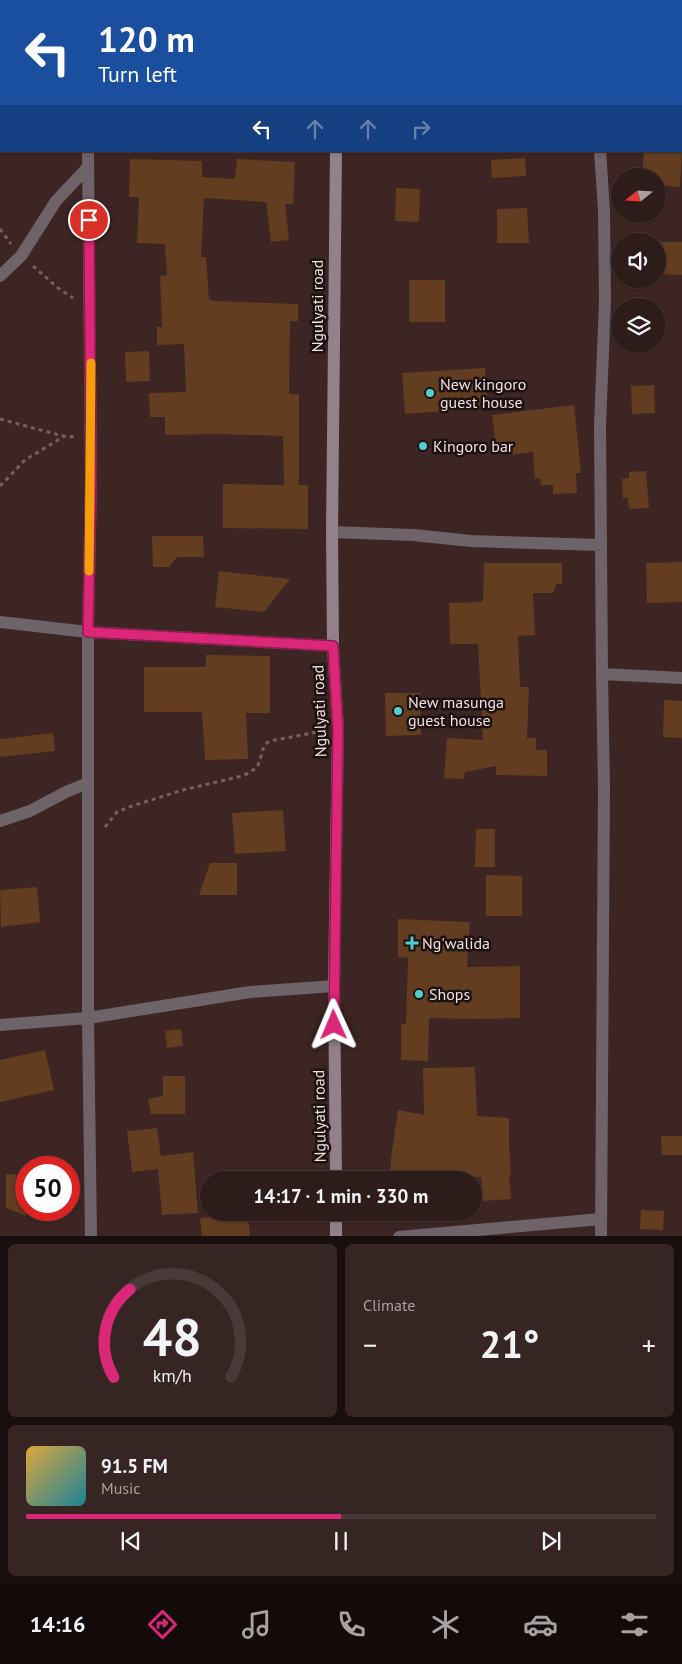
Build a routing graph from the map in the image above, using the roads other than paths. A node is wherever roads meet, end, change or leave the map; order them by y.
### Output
1 (88, 152) edge
2 (336, 152) edge
3 (600, 152) edge
4 (88, 167) junction
5 (0, 276) edge
6 (332, 532) junction
7 (601, 545) junction
8 (0, 622) edge
9 (88, 632) junction
10 (333, 646) junction
11 (602, 674) junction
12 (682, 678) edge
13 (88, 783) junction
14 (0, 821) edge
15 (334, 986) junction
16 (88, 1018) junction
17 (0, 1025) edge
18 (336, 1171) edge
19 (601, 1219) junction
20 (336, 1221) edge
21 (91, 1236) edge
22 (336, 1236) edge
23 (399, 1236) edge
24 (601, 1236) edge

1 - 4 street
2 - 6 main road, Ngulyati road
3 - 7 street
4 - 5 street
4 - 9 street
6 - 7 street
6 - 10 main road, Ngulyati road
7 - 11 street
8 - 9 street
9 - 10 street
9 - 13 street
10 - 15 main road, Ngulyati road
11 - 12 street
11 - 19 street
13 - 14 street
13 - 16 street
15 - 16 street
15 - 18 main road, Ngulyati road
16 - 17 street
16 - 21 street
19 - 23 street
19 - 24 street
20 - 22 main road

